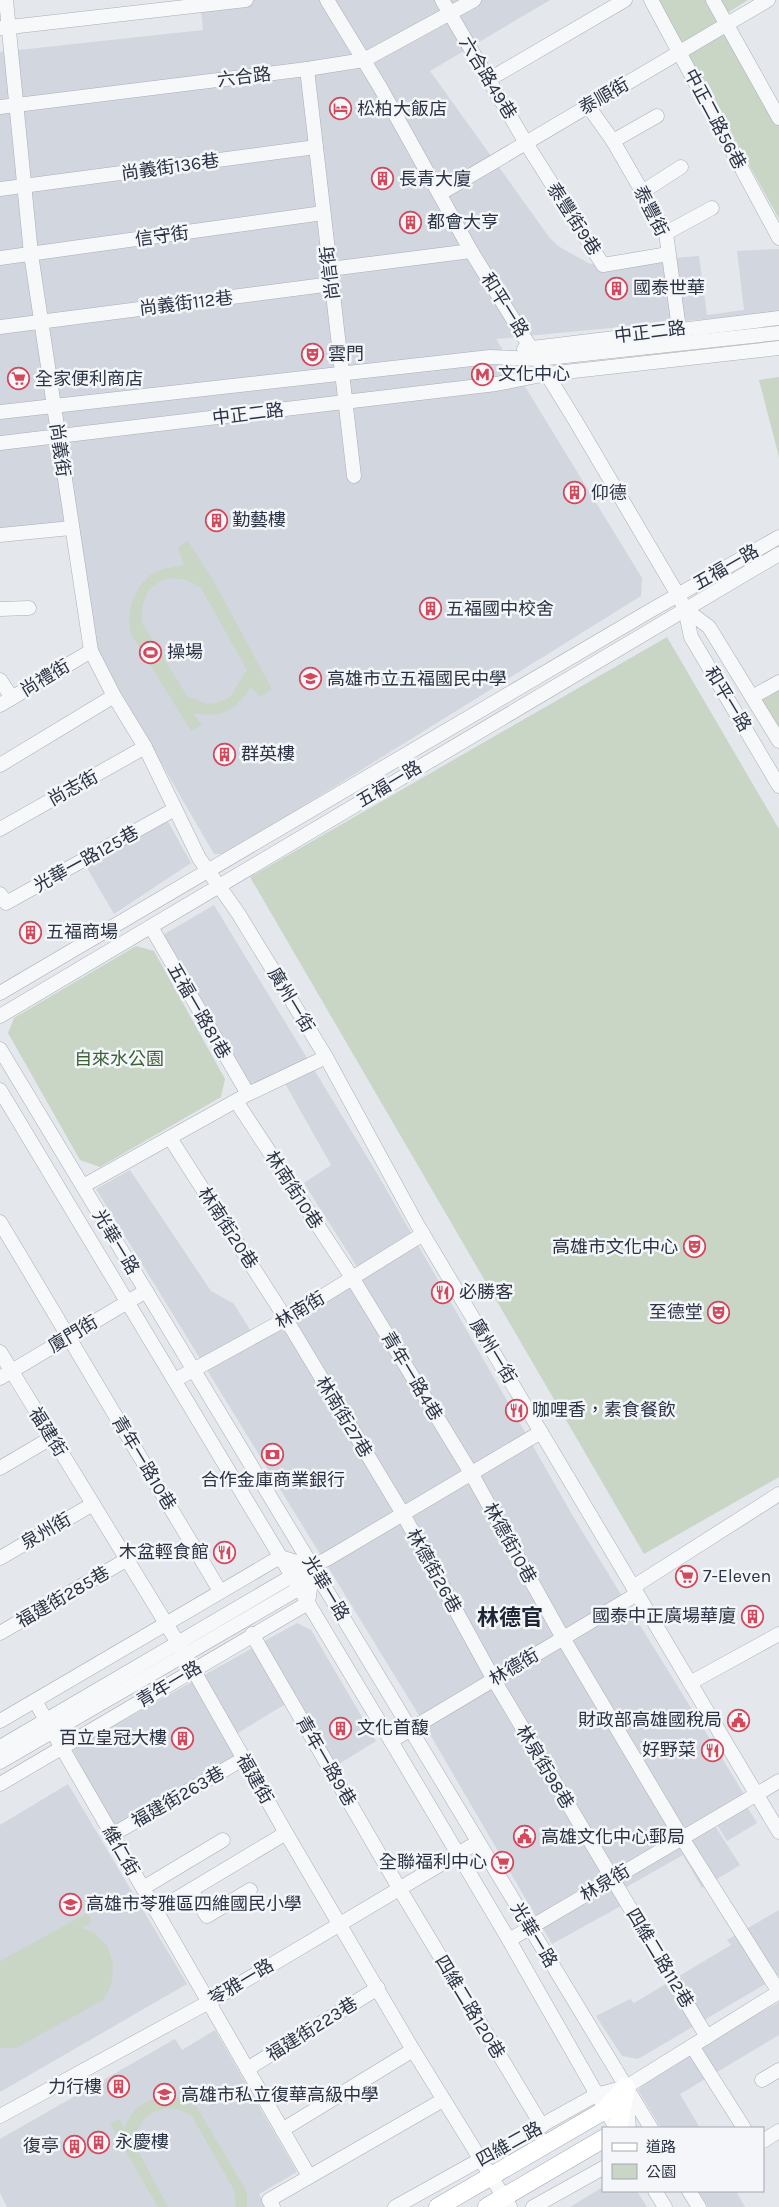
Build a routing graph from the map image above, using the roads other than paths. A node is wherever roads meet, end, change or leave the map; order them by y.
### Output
1 (6, 0) edge
2 (246, 0) edge
3 (327, 0) edge
4 (442, 0) edge
5 (474, 0) edge
6 (625, 0) edge
7 (651, 0) edge
8 (712, 0) edge
9 (768, 0) edge
10 (450, 14) junction
11 (726, 24) junction
12 (4, 28) edge
13 (679, 52) junction
14 (364, 60) junction
15 (307, 69) junction
16 (488, 80) junction
17 (16, 104) junction
18 (588, 106) junction
19 (0, 107) edge
20 (657, 116) dead end
21 (779, 118) edge
22 (613, 142) junction
23 (526, 143) junction
24 (316, 147) junction
25 (681, 167) dead end
26 (24, 186) junction
27 (0, 189) edge
28 (642, 192) junction
29 (441, 193) junction
30 (712, 208) dead end
31 (324, 213) junction
32 (666, 233) junction
33 (779, 238) edge
34 (472, 251) junction
35 (31, 254) junction
36 (668, 254) junction
37 (0, 258) edge
38 (330, 269) junction
39 (332, 284) junction
40 (779, 318) edge
41 (41, 322) junction
42 (0, 327) edge
43 (679, 329) junction
44 (779, 333) edge
45 (779, 348) edge
46 (534, 353) junction
47 (779, 357) edge
48 (342, 374) junction
49 (550, 379) junction
50 (346, 402) junction
51 (54, 406) junction
52 (0, 412) edge
53 (58, 436) junction
54 (0, 443) edge
55 (354, 476) dead end
56 (71, 528) junction
57 (0, 535) edge
58 (779, 537) edge
59 (779, 554) edge
60 (678, 595) junction
61 (29, 608) dead end
62 (0, 609) edge
63 (685, 609) junction
64 (91, 651) junction
65 (0, 680) edge
66 (779, 682) edge
67 (114, 696) junction
68 (752, 697) junction
69 (6, 702) edge
70 (779, 742) edge
71 (145, 747) junction
72 (0, 765) edge
73 (779, 786) edge
74 (175, 808) junction
75 (0, 829) edge
76 (208, 870) junction
77 (220, 885) junction
78 (0, 894) edge
79 (151, 927) junction
80 (0, 993) edge
81 (0, 1016) edge
82 (0, 1049) edge
83 (326, 1057) junction
84 (0, 1090) edge
85 (242, 1097) junction
86 (170, 1138) junction
87 (83, 1186) junction
88 (0, 1222) edge
89 (423, 1234) junction
90 (352, 1279) junction
91 (146, 1291) junction
92 (128, 1301) junction
93 (286, 1319) junction
94 (69, 1336) junction
95 (0, 1352) edge
96 (194, 1370) junction
97 (6, 1375) edge
98 (175, 1380) junction
99 (541, 1432) junction
100 (51, 1438) junction
101 (0, 1468) edge
102 (472, 1473) junction
103 (779, 1494) edge
104 (93, 1504) junction
105 (403, 1514) junction
106 (280, 1557) junction
107 (0, 1558) edge
108 (126, 1560) junction
109 (313, 1567) junction
110 (292, 1576) junction
111 (300, 1588) junction
112 (635, 1590) junction
113 (220, 1591) junction
114 (308, 1603) junction
115 (166, 1624) junction
116 (0, 1633) edge
117 (252, 1634) junction
118 (779, 1634) edge
119 (563, 1638) junction
120 (181, 1649) junction
121 (193, 1670) junction
122 (494, 1680) junction
123 (690, 1683) junction
124 (35, 1701) junction
125 (0, 1721) edge
126 (49, 1726) junction
127 (411, 1730) junction
128 (392, 1741) junction
129 (0, 1747) edge
130 (62, 1748) junction
131 (243, 1759) junction
132 (0, 1762) edge
133 (779, 1781) edge
134 (0, 1784) edge
135 (756, 1794) junction
136 (779, 1832) edge
137 (286, 1833) junction
138 (112, 1835) junction
139 (682, 1838) junction
140 (223, 1840) dead end
141 (478, 1842) junction
142 (457, 1854) junction
143 (612, 1879) junction
144 (142, 1888) junction
145 (399, 1888) junction
146 (191, 1890) junction
147 (250, 1890) dead end
148 (156, 1911) junction
149 (340, 1923) junction
150 (530, 1928) junction
151 (509, 1940) junction
152 (378, 1988) junction
153 (779, 1992) edge
154 (209, 2002) junction
155 (707, 2037) junction
156 (692, 2046) junction
157 (413, 2050) junction
158 (247, 2069) junction
159 (779, 2070) edge
160 (762, 2080) dead end
161 (626, 2087) junction
162 (596, 2095) junction
163 (443, 2100) junction
164 (605, 2110) junction
165 (0, 2116) edge
166 (542, 2126) junction
167 (616, 2127) edge
168 (617, 2127) edge
169 (629, 2127) edge
170 (650, 2127) edge
171 (743, 2127) edge
172 (282, 2130) junction
173 (779, 2131) edge
174 (602, 2140) edge
175 (764, 2140) edge
176 (480, 2160) junction
177 (602, 2169) edge
178 (309, 2176) junction
179 (491, 2178) junction
180 (656, 2192) edge
181 (690, 2192) edge
182 (507, 2202) edge
183 (273, 2207) edge
184 (396, 2207) edge
185 (438, 2207) edge
186 (488, 2207) edge
187 (533, 2207) edge
188 (665, 2207) edge
189 (699, 2207) edge

1 - 12 street, 尚義街
2 - 12 street
3 - 14 street, 和平一路
4 - 10 street, 六合路49巷
5 - 10 street, 六合路
6 - 16 street
7 - 13 street, 中正二路56巷
8 - 11 street
9 - 11 street, 泰順街
10 - 14 street, 六合路
10 - 16 street, 六合路49巷
11 - 13 street, 泰順街
11 - 21 street
12 - 17 street, 尚義街
13 - 18 street, 泰順街
13 - 33 street, 中正二路56巷
14 - 15 street, 六合路
14 - 29 street, 和平一路
15 - 17 street, 六合路
15 - 24 street, 尚信街
16 - 23 street, 六合路49巷
17 - 19 street, 六合路
17 - 26 street, 尚義街
18 - 22 street, 泰豐街
18 - 23 street, 泰順街
20 - 22 street
22 - 28 street, 泰豐街
23 - 29 street, 泰順街
23 - 36 street, 泰豐街9巷
24 - 26 street, 尚義街136巷
24 - 31 street, 尚信街
25 - 28 street
26 - 27 street, 尚義街136巷
26 - 35 street, 尚義街
28 - 32 street, 泰豐街
29 - 34 street, 和平一路
30 - 32 street
31 - 35 street, 信守街
31 - 38 street, 尚信街
32 - 36 street, 泰豐街
34 - 38 street
34 - 46 street, 和平一路
35 - 37 street, 信守街
35 - 41 street, 尚義街
36 - 43 street, 泰豐街
38 - 39 street, 尚信街
39 - 41 street, 尚義街112巷
39 - 48 street, 尚信街
40 - 43 street, 中正二路
41 - 42 street, 尚義街112巷
41 - 51 street, 尚義街
43 - 46 street, 中正二路
44 - 46 street, 中正二路
45 - 49 street, 中正二路
46 - 48 street, 中正二路
46 - 49 street, 和平一路
47 - 49 street, 中正二路
48 - 50 street, 尚信街
48 - 51 street, 中正二路
49 - 50 street, 中正二路
49 - 60 street, 和平一路
50 - 53 street, 中正二路
50 - 55 street, 尚信街
51 - 52 street, 中正二路
51 - 53 street, 尚義街
53 - 54 street, 中正二路
53 - 56 street, 尚義街
56 - 57 street
56 - 64 street, 尚義街
58 - 60 street, 五福一路
59 - 63 street, 五福一路
60 - 63 street, 和平一路
60 - 76 street, 五福一路
61 - 62 street
63 - 68 street, 和平一路
63 - 73 street, 和平一路
63 - 77 street, 五福一路
64 - 67 street, 尚義街
64 - 69 street, 尚禮街
65 - 69 street
66 - 68 street
67 - 71 street, 尚義街
67 - 72 street
68 - 70 street, 和平一路
71 - 74 street, 尚義街
71 - 75 street, 尚志街
74 - 76 street, 尚義街
74 - 78 street, 光華一路125巷
76 - 77 street, 廣州一街
76 - 80 street, 五福一路
77 - 79 street, 五福一路
77 - 83 street, 廣州一街
79 - 81 street, 五福一路
79 - 85 street, 五福一路81巷
82 - 87 street, 光華一路
83 - 85 street
83 - 89 street, 廣州一街
84 - 92 street, 光華一路
85 - 86 street
85 - 90 street, 林南街10巷
86 - 87 street
86 - 93 street, 林南街20巷
87 - 91 street, 光華一路
88 - 94 street, 青年一路10巷
89 - 90 street, 林南街
89 - 99 street, 廣州一街
90 - 93 street, 林南街
90 - 102 street, 青年一路4巷
91 - 92 street, 廈門街
91 - 96 street, 光華一路
92 - 94 street, 廈門街
92 - 98 street, 光華一路
93 - 96 street, 林南街
93 - 105 street, 林南街27巷
94 - 97 street, 廈門街
94 - 113 street, 青年一路10巷
95 - 97 street, 福建街
96 - 98 street, 林南街
96 - 109 street, 光華一路
97 - 100 street, 福建街
98 - 106 street, 光華一路
99 - 102 street, 青年一路
99 - 112 street, 廣州一街
100 - 101 street
100 - 104 street, 福建街
102 - 105 street, 青年一路
102 - 119 street, 林德街10巷
103 - 112 street, 林德街
104 - 107 street, 泉州街
104 - 108 street, 福建街
105 - 109 street, 青年一路
105 - 122 street, 林德街26巷
106 - 109 street
106 - 110 street, 光華一路
106 - 113 street
108 - 115 street, 福建街
108 - 116 street, 福建街285巷
109 - 110 street, 青年一路
109 - 111 street, 青年一路
109 - 114 street
109 - 127 street, 光華一路
110 - 111 street, 光華一路
110 - 120 street, 青年一路
111 - 114 street, 光華一路
111 - 120 street, 青年一路
112 - 119 street, 林德街
112 - 123 street, 廣州一街
113 - 115 street
114 - 117 street, 青年一路
114 - 128 street, 光華一路
115 - 120 street, 福建街
115 - 124 street
117 - 121 street, 青年一路
117 - 145 street, 青年一路9巷
118 - 123 street
119 - 122 street, 林德街
119 - 139 street, 林德街10巷
120 - 121 street, 福建街
120 - 126 street, 青年一路
121 - 130 street, 青年一路
121 - 131 street, 福建街
122 - 127 street, 林德街
122 - 143 street, 林泉街98巷
123 - 135 street, 廣州一街
124 - 125 street
124 - 126 street, 維仁街
126 - 129 street, 青年一路
126 - 130 street, 維仁街
126 - 132 street, 青年一路
127 - 128 street, 林德街
127 - 141 street, 光華一路
128 - 142 street, 光華一路
130 - 134 street, 青年一路
130 - 138 street, 維仁街
131 - 137 street, 福建街
131 - 138 street, 福建街263巷
133 - 135 street, 林泉街
135 - 136 street, 廣州一街
135 - 139 street, 林泉街
137 - 146 street
137 - 149 street, 福建街
138 - 144 street, 維仁街
139 - 143 street, 林泉街
139 - 153 street, 林德街10巷
140 - 144 street
141 - 142 street, 苓雅一路
141 - 150 street, 光華一路
142 - 145 street, 苓雅一路
142 - 151 street, 光華一路
143 - 150 street, 林泉街
143 - 155 street, 四維二路112巷
144 - 148 street, 維仁街
145 - 149 street, 苓雅一路
145 - 166 street, 四維二路120巷
146 - 147 street
146 - 148 street
148 - 154 street, 維仁街
149 - 152 street, 福建街
149 - 154 street, 苓雅一路
150 - 151 street, 林泉街
150 - 161 street, 光華一路
151 - 162 street, 光華一路
152 - 157 street, 福建街
152 - 158 street, 福建街223巷
153 - 155 street, 四維二路
154 - 158 street, 維仁街
154 - 165 street, 苓雅一路
155 - 156 street, 四維二路
156 - 161 street, 四維二路
156 - 171 street
157 - 163 street, 福建街
157 - 172 street
158 - 172 street, 維仁街
159 - 160 street
161 - 162 street, 四維二路
161 - 164 main road, 四維二路
161 - 168 main road
161 - 169 street
161 - 170 street, 光華一路
162 - 164 street, 光華一路
162 - 166 street, 四維二路
163 - 176 street, 福建街
163 - 178 street
164 - 167 street, 光華一路
164 - 179 main road, 四維二路
166 - 176 street, 四維二路
172 - 178 street, 維仁街
173 - 175 street
174 - 182 main road
176 - 179 street, 福建街
176 - 184 street, 四維二路
177 - 187 street
178 - 183 street
179 - 182 street, 福建街
179 - 185 main road, 四維二路
180 - 188 street
181 - 189 street
182 - 186 main road

